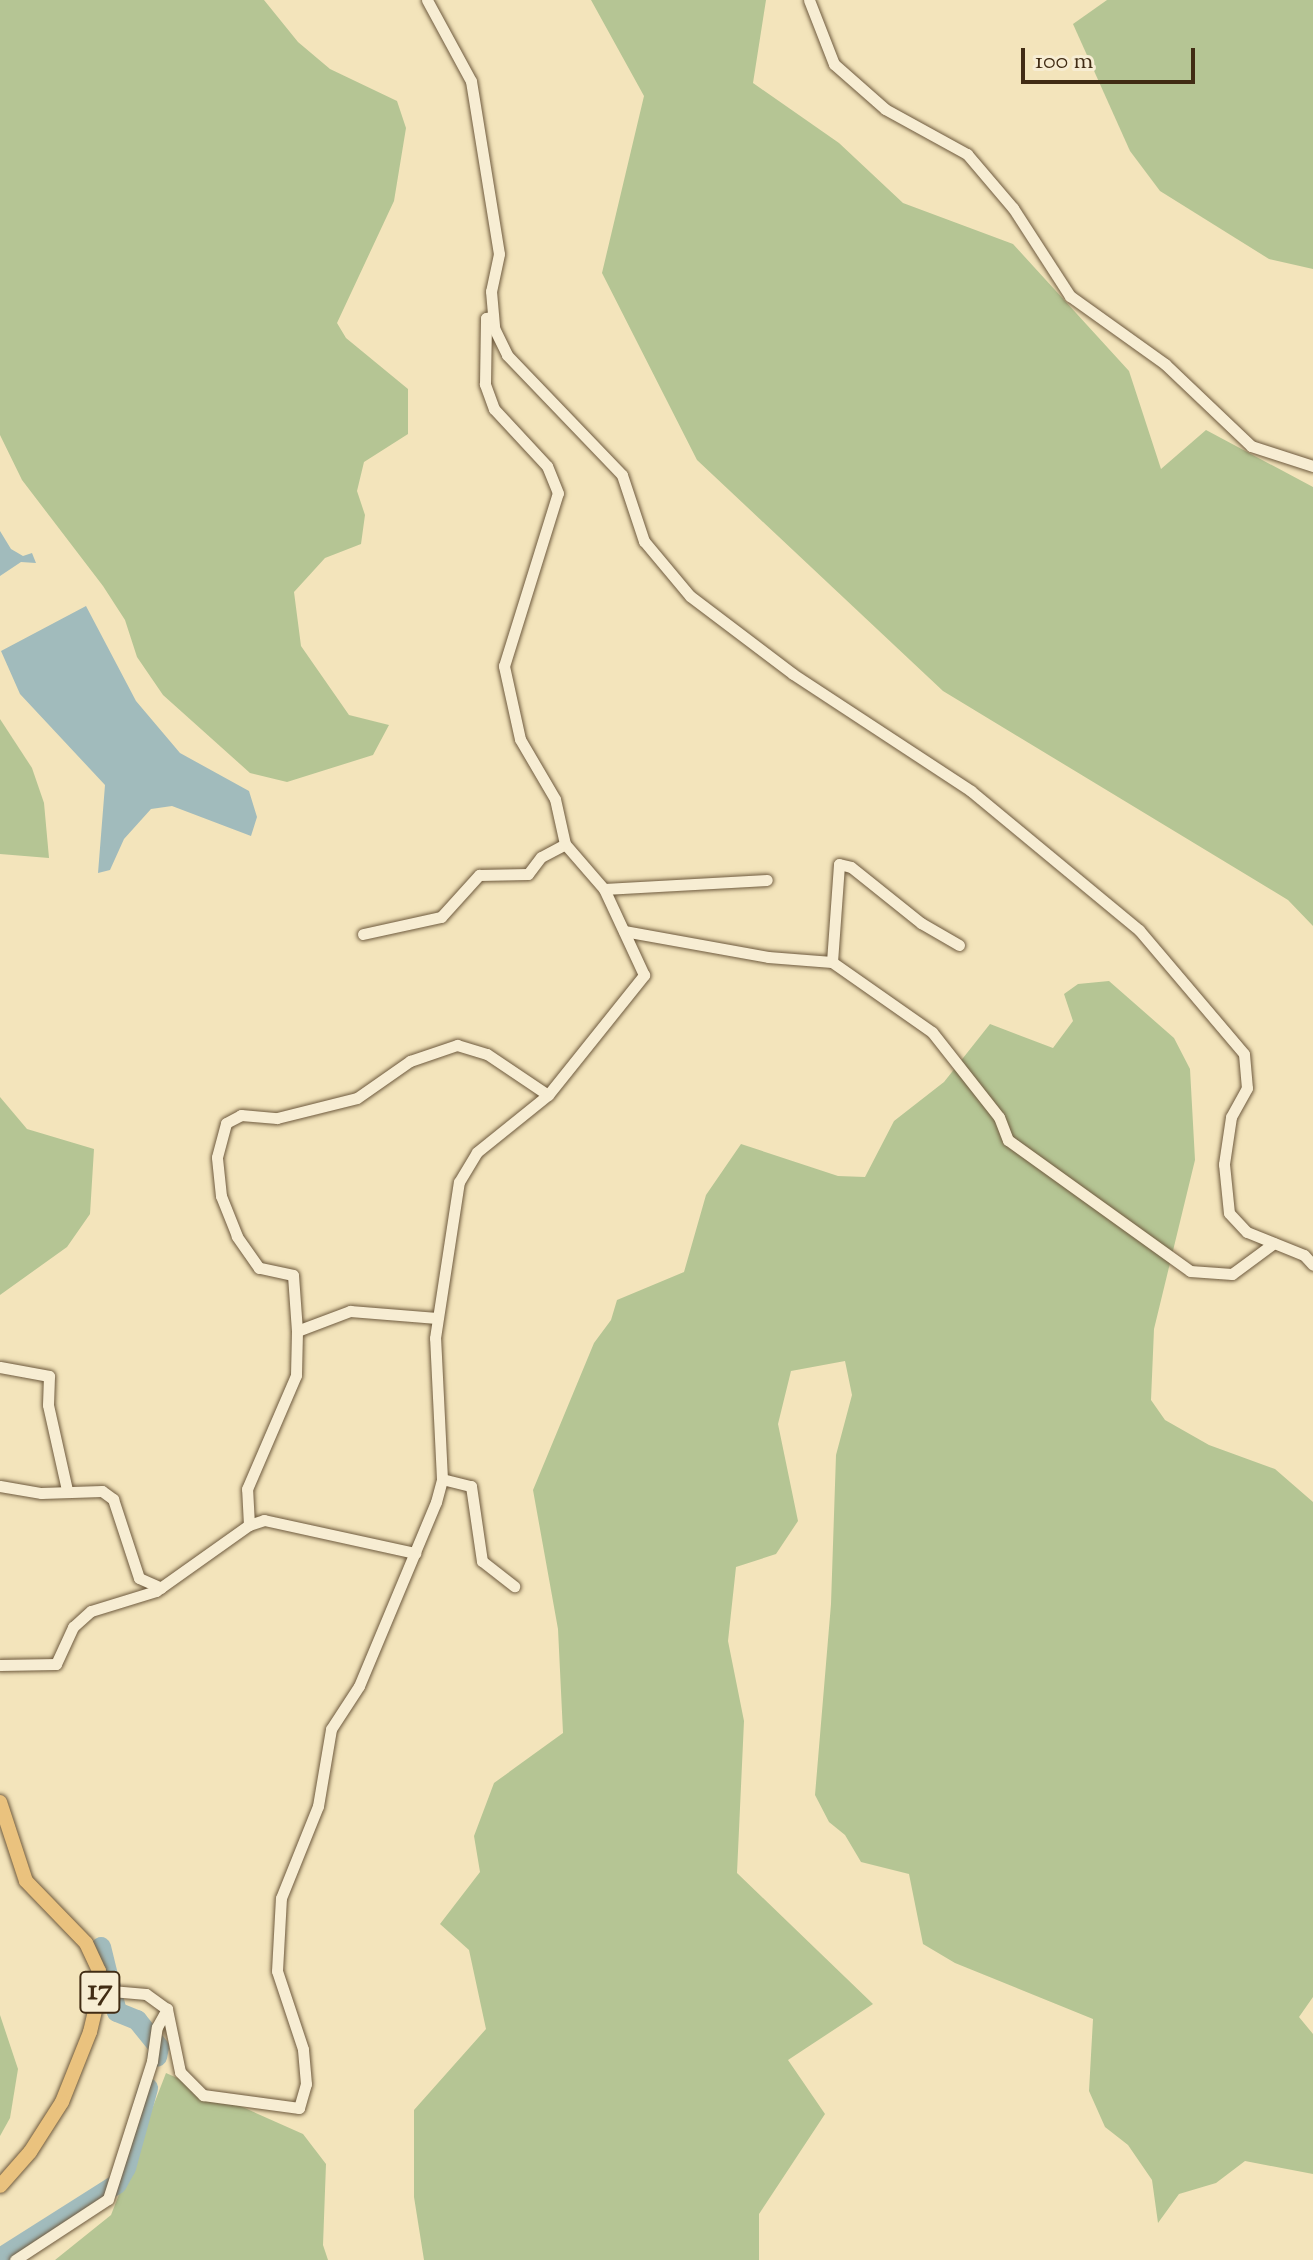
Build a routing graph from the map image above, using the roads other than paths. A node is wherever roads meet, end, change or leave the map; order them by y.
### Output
1 (427, 0) edge
2 (809, 0) edge
3 (493, 317) junction
4 (1313, 466) edge
5 (565, 844) junction
6 (767, 880) dead end
7 (604, 889) junction
8 (624, 931) junction
9 (363, 934) dead end
10 (959, 945) dead end
11 (832, 962) junction
12 (548, 1095) junction
13 (1274, 1243) junction
14 (1313, 1265) edge
15 (437, 1318) junction
16 (297, 1331) junction
17 (0, 1367) edge
18 (442, 1479) junction
19 (0, 1486) edge
20 (67, 1490) junction
21 (249, 1525) junction
22 (415, 1553) junction
23 (514, 1586) dead end
24 (161, 1588) junction
25 (0, 1665) edge
26 (0, 1802) edge
27 (100, 1990) junction
28 (167, 2009) junction
29 (0, 2186) edge
30 (15, 2260) edge

1 - 3 street
2 - 4 street
3 - 5 street
3 - 13 street
5 - 7 street
5 - 9 street
6 - 7 street
7 - 8 street
8 - 11 street
8 - 12 street
10 - 11 street
11 - 13 street
12 - 15 street
12 - 16 street
13 - 14 street
15 - 16 street
15 - 18 street
16 - 21 street
17 - 20 street
18 - 22 street
18 - 23 street
19 - 20 street
20 - 24 street
21 - 22 street
21 - 24 street
22 - 28 street
24 - 25 street
26 - 27 main road, 17
27 - 28 street
27 - 29 main road, 17
28 - 30 street

